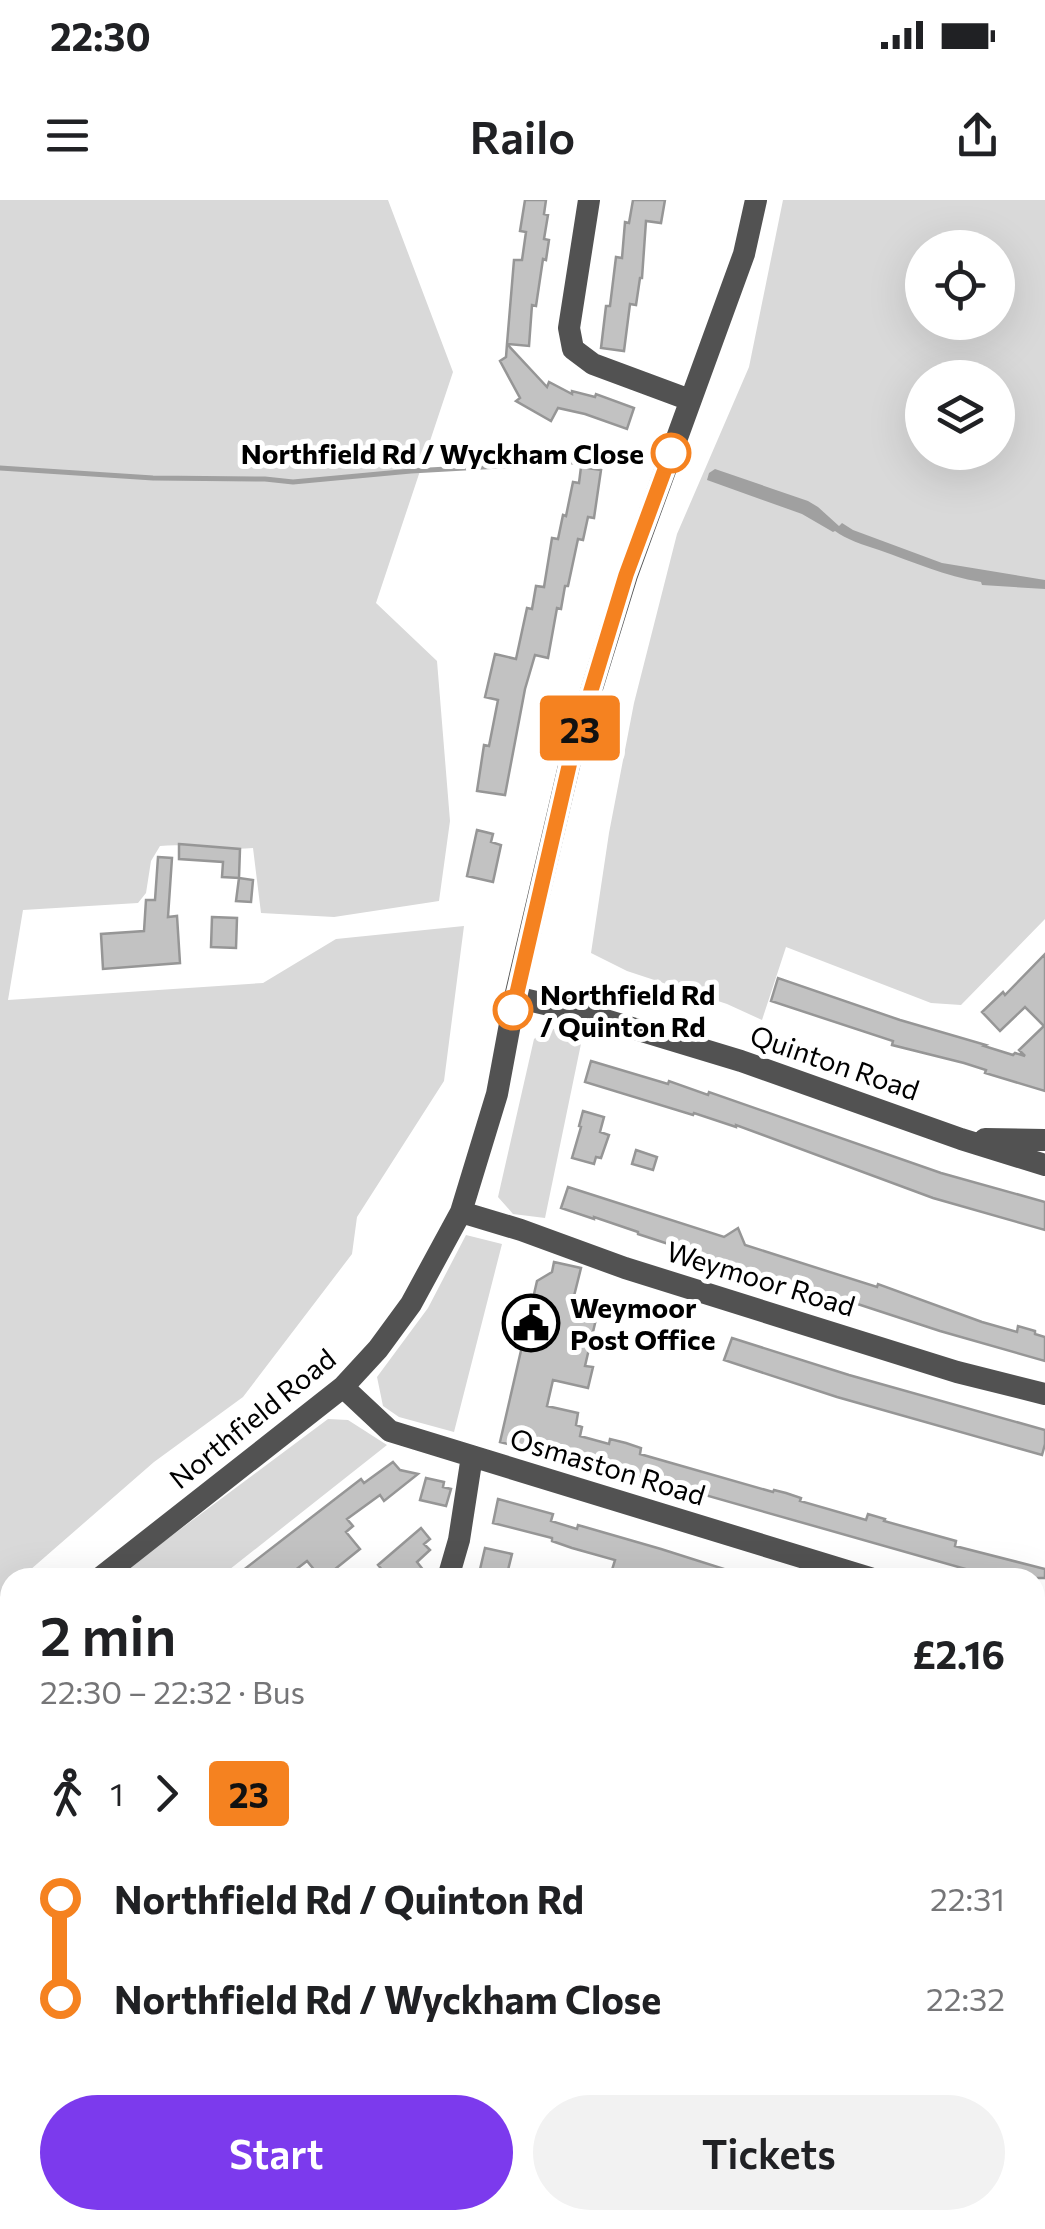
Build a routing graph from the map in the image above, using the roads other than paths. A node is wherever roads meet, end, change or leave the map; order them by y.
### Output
1 (590, 200) edge
2 (756, 200) edge
3 (690, 400) junction
4 (515, 997) junction
5 (962, 1139) junction
6 (1045, 1140) edge
7 (1045, 1164) edge
8 (461, 1212) junction
9 (343, 1387) junction
10 (1045, 1394) edge
11 (472, 1456) junction
12 (113, 1568) edge
13 (451, 1568) edge
14 (837, 1568) edge

1 - 3 street
2 - 3 street, Northfield Road
3 - 4 street, Northfield Road
4 - 5 street, Quinton Road
4 - 8 street, Northfield Road
5 - 6 street, Quinton Road
5 - 7 street, Quinton Road
8 - 9 street, Northfield Road
8 - 10 street, Weymoor Road
9 - 11 street, Osmaston Road
9 - 12 street, Northfield Road
11 - 13 street
11 - 14 street, Osmaston Road

